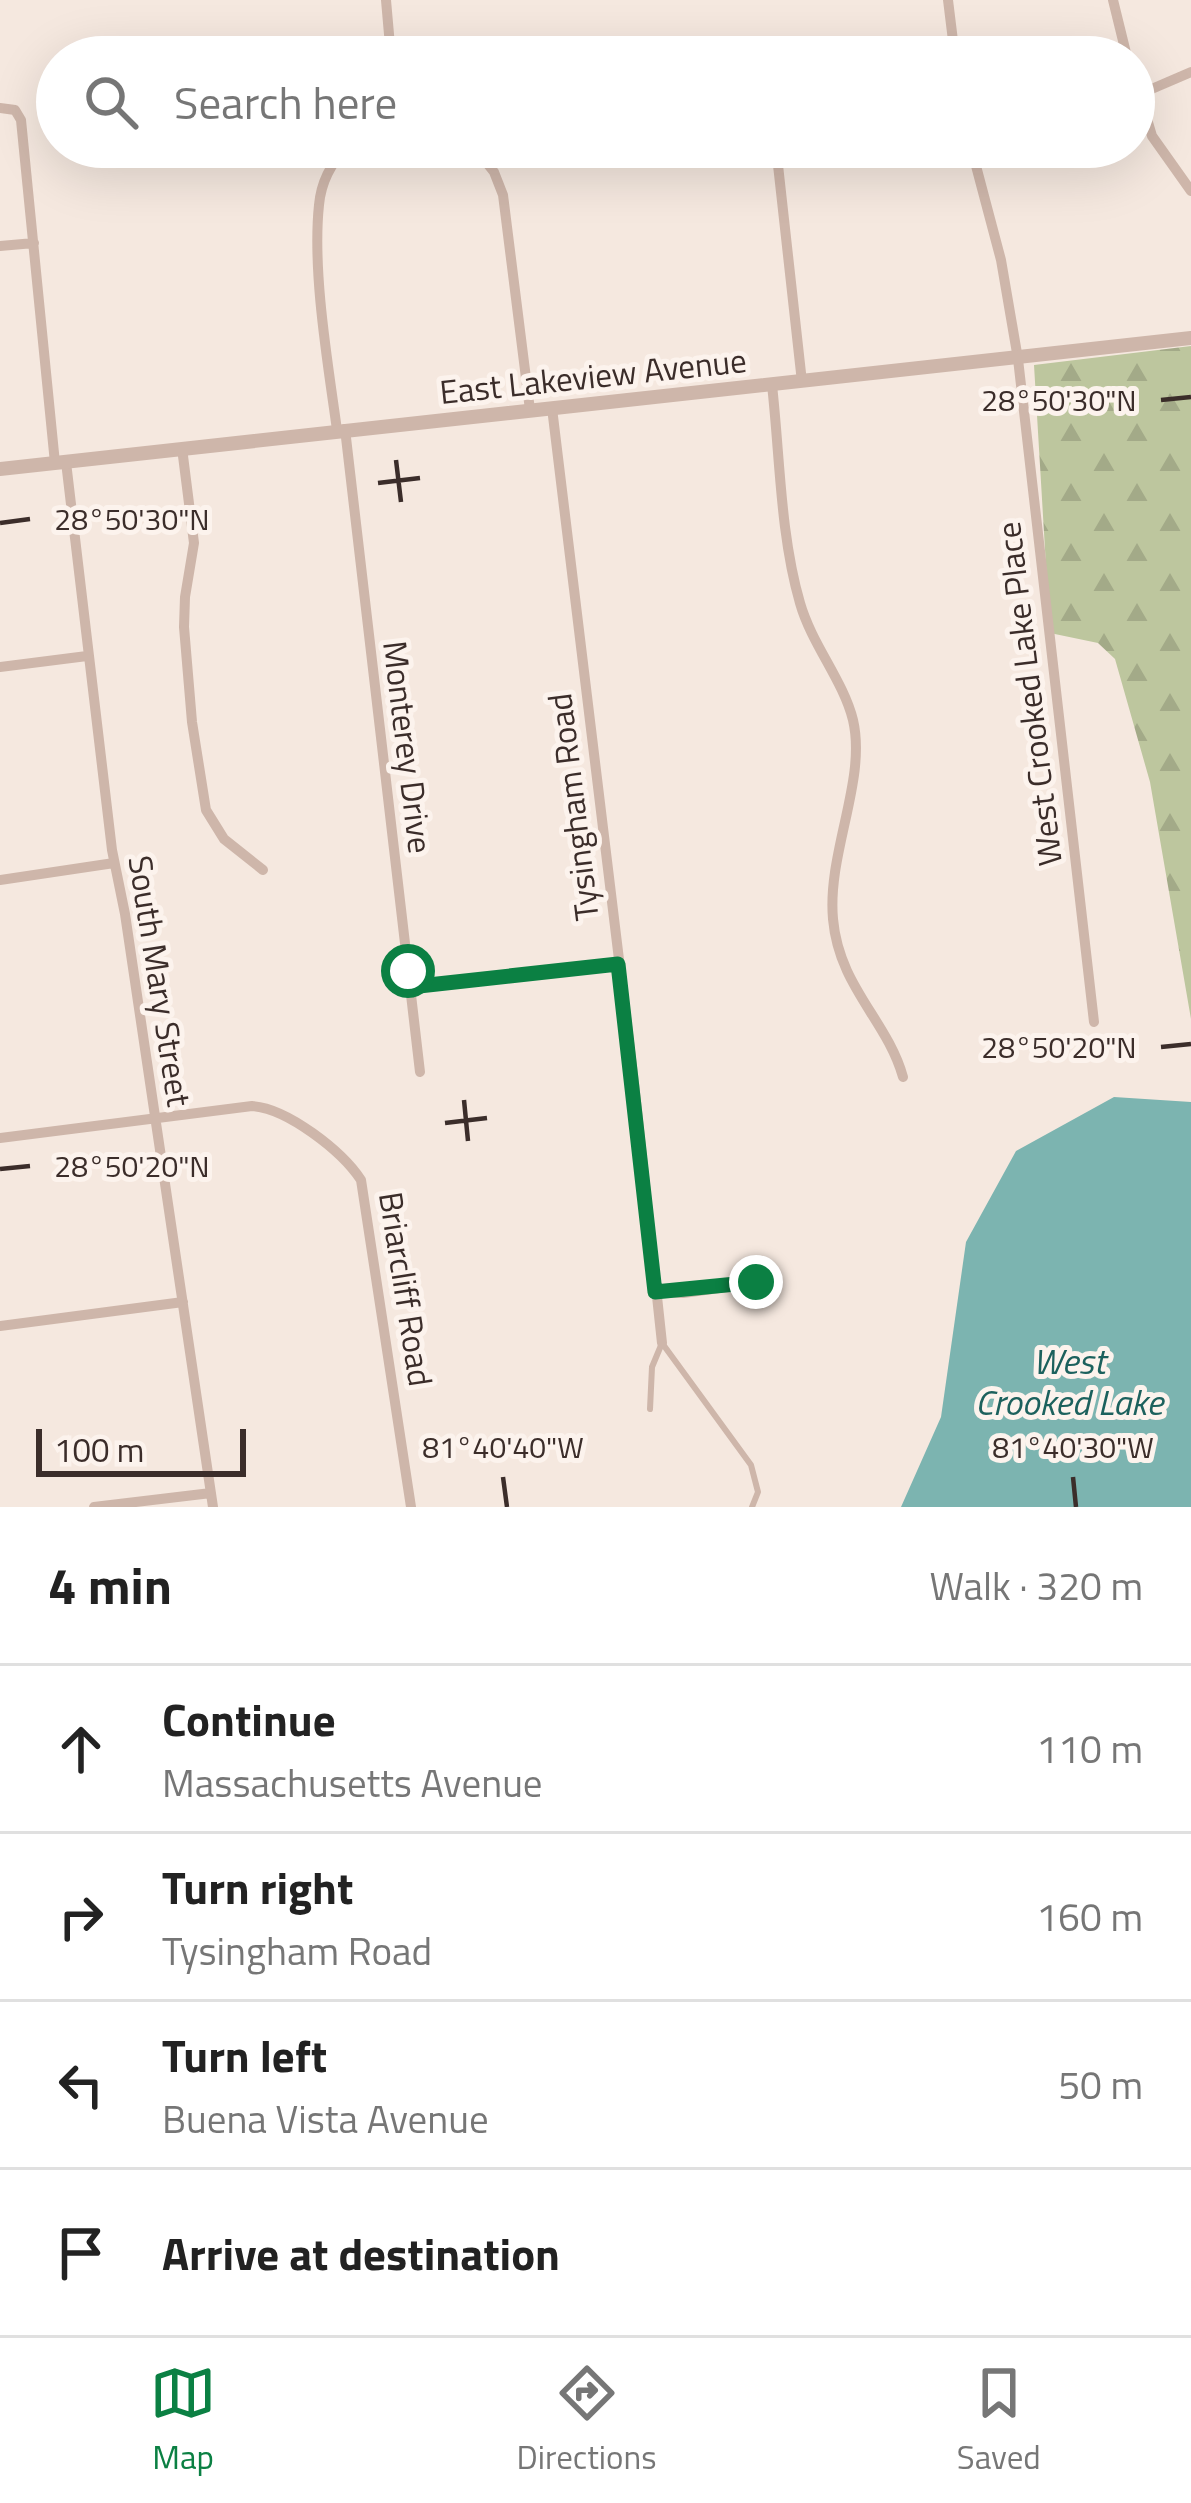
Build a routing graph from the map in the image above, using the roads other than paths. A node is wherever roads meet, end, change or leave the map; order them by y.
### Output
1 (386, 0) edge
2 (948, 0) edge
3 (1113, 0) edge
4 (390, 36) edge
5 (952, 36) edge
6 (1122, 36) edge
7 (1191, 72) edge
8 (1155, 88) edge
9 (2, 107) edge
10 (1155, 140) edge
11 (330, 168) edge
12 (491, 168) edge
13 (778, 168) edge
14 (977, 168) edge
15 (1191, 190) edge
16 (34, 243) junction
17 (0, 246) edge
18 (1191, 338) edge
19 (1018, 359) junction
20 (802, 382) junction
21 (772, 385) junction
22 (552, 408) junction
23 (530, 410) junction
24 (341, 430) junction
25 (182, 448) junction
26 (60, 462) junction
27 (0, 469) edge
28 (87, 656) junction
29 (0, 667) edge
30 (114, 863) junction
31 (263, 870) dead end
32 (0, 880) edge
33 (618, 964) junction
34 (410, 987) junction
35 (1094, 1022) dead end
36 (420, 1072) dead end
37 (903, 1077) dead end
38 (154, 1119) junction
39 (0, 1138) edge
40 (756, 1282) dead end
41 (655, 1292) junction
42 (182, 1302) junction
43 (0, 1326) edge
44 (662, 1343) junction
45 (650, 1409) dead end
46 (212, 1500) edge
47 (94, 1507) edge
48 (411, 1507) edge
49 (752, 1507) edge

1 - 4 street
2 - 5 street
3 - 6 street
7 - 8 street
9 - 16 street, South Mary Street
10 - 15 street
11 - 24 street, Monterey Drive
12 - 23 street
13 - 20 street
14 - 19 street, West Crooked Lake Place
16 - 17 street
16 - 26 street, South Mary Street
18 - 19 street, East Lakeview Avenue
19 - 20 street, East Lakeview Avenue
19 - 35 street, West Crooked Lake Place
20 - 21 street, East Lakeview Avenue
21 - 22 street, East Lakeview Avenue
21 - 37 street
22 - 23 street, East Lakeview Avenue
22 - 33 street, Tysingham Road
23 - 24 street, East Lakeview Avenue
24 - 25 street, East Lakeview Avenue
24 - 34 street, Monterey Drive
25 - 26 street, East Lakeview Avenue
25 - 31 street
26 - 27 street, East Lakeview Avenue
26 - 28 street, South Mary Street
28 - 29 street
28 - 30 street, South Mary Street
30 - 32 street
30 - 38 street, South Mary Street
33 - 34 street
33 - 41 street, Tysingham Road
34 - 36 street, Monterey Drive
38 - 39 street, Briarcliff Road
38 - 42 street, South Mary Street
38 - 48 street, Briarcliff Road
40 - 41 street
41 - 44 street, Tysingham Road
42 - 43 street
42 - 46 street, South Mary Street
44 - 45 lane
44 - 49 lane
46 - 47 street

